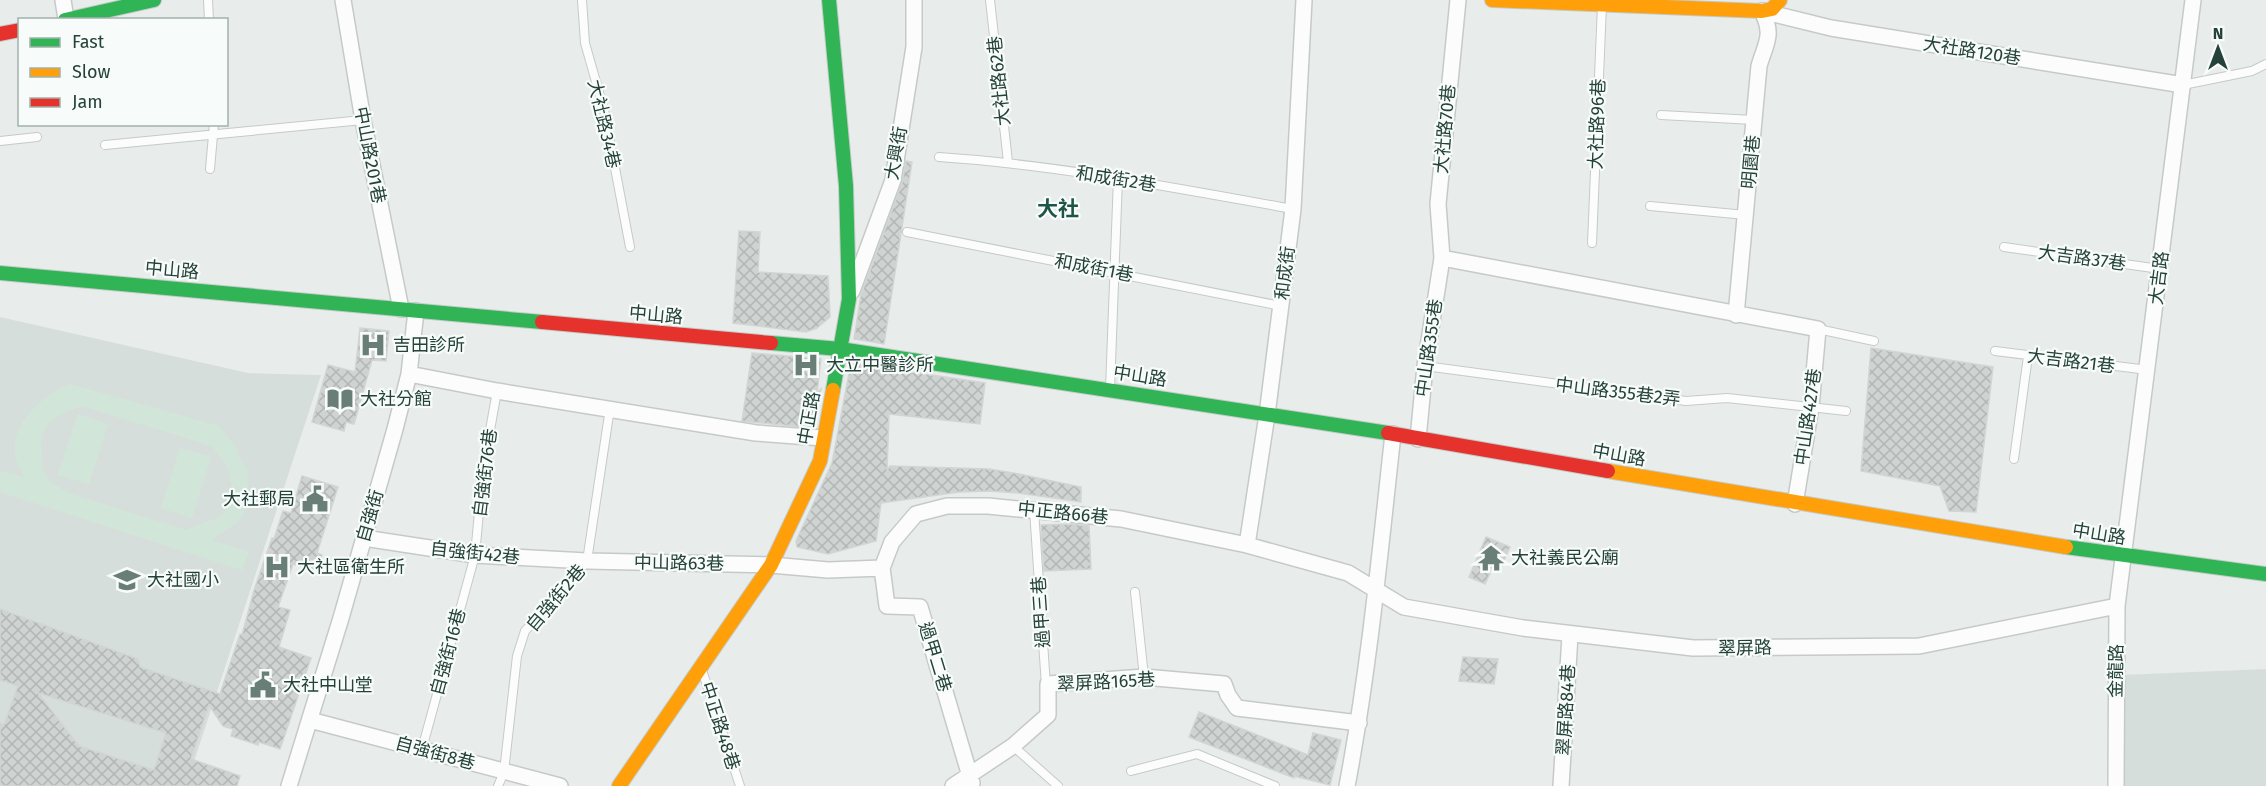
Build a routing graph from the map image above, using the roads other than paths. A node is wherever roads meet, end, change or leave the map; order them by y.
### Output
1 (63, 0) edge
2 (154, 0) edge
3 (208, 0) edge
4 (343, 0) edge
5 (582, 0) edge
6 (828, 0) edge
7 (914, 0) edge
8 (990, 0) edge
9 (1304, 0) edge
10 (1458, 0) edge
11 (1492, 0) edge
12 (1780, 0) edge
13 (2193, 0) edge
14 (1624, 3) edge
15 (1602, 4) junction
16 (1734, 5) edge
17 (1762, 11) junction
18 (65, 18) edge
19 (70, 18) edge
20 (209, 18) edge
21 (18, 30) edge
22 (0, 34) edge
23 (2266, 64) edge
24 (2183, 85) junction
25 (1661, 115) dead end
26 (363, 120) junction
27 (1754, 120) junction
28 (214, 129) edge
29 (37, 136) dead end
30 (0, 141) edge
31 (105, 145) dead end
32 (939, 157) dead end
33 (1008, 162) junction
34 (210, 169) dead end
35 (1118, 178) junction
36 (1650, 206) dead end
37 (1293, 209) junction
38 (1746, 215) junction
39 (907, 232) dead end
40 (1592, 243) dead end
41 (630, 247) dead end
42 (2004, 247) dead end
43 (1442, 258) junction
44 (2160, 269) junction
45 (1115, 272) junction
46 (0, 273) edge
47 (849, 299) junction
48 (1281, 306) junction
49 (401, 309) junction
50 (416, 311) junction
51 (1736, 315) junction
52 (1818, 329) junction
53 (1874, 341) dead end
54 (840, 350) junction
55 (1995, 351) dead end
56 (2028, 356) junction
57 (1425, 366) junction
58 (2148, 370) junction
59 (409, 374) junction
60 (1110, 389) junction
61 (497, 391) junction
62 (1811, 407) junction
63 (610, 408) junction
64 (1846, 411) dead end
65 (1267, 415) junction
66 (1392, 434) junction
67 (823, 438) junction
68 (1418, 438) junction
69 (2014, 459) dead end
70 (1795, 504) junction
71 (1034, 509) junction
72 (364, 538) junction
73 (1247, 545) junction
74 (475, 555) junction
75 (2124, 556) junction
76 (587, 561) junction
77 (771, 565) junction
78 (882, 568) junction
79 (2266, 574) edge
80 (1376, 591) junction
81 (1135, 592) dead end
82 (2117, 606) junction
83 (1570, 635) junction
84 (701, 665) junction
85 (1144, 677) junction
86 (1048, 715) junction
87 (310, 720) junction
88 (1359, 723) junction
89 (1013, 746) junction
90 (422, 749) junction
91 (1131, 771) dead end
92 (501, 779) edge
93 (971, 780) edge
94 (289, 786) edge
95 (560, 786) edge
96 (619, 786) edge
97 (740, 786) edge
98 (953, 786) edge
99 (1058, 786) edge
100 (1275, 786) edge
101 (1347, 786) edge
102 (1561, 786) edge
103 (2116, 786) edge

1 - 18 street
2 - 19 main road
3 - 20 lane
4 - 26 street, 中山路201巷
5 - 41 lane, 大社路34巷
6 - 47 main road, 中正路
7 - 47 street, 大興街
8 - 33 lane, 大社路62巷
9 - 37 street, 和成街
10 - 43 street, 大社路70巷
11 - 15 main road
12 - 17 main road
13 - 24 street, 大吉路
14 - 15 main road
14 - 16 main road
15 - 40 lane, 大社路96巷
16 - 17 main road
17 - 24 street, 大社路120巷
17 - 27 street, 明園巷
21 - 22 main road
23 - 24 lane
24 - 44 street, 大吉路
25 - 27 lane
26 - 28 lane
26 - 49 street, 中山路201巷
27 - 38 street, 明園巷
28 - 31 lane
28 - 34 lane
29 - 30 lane
32 - 33 lane, 和成街2巷
33 - 35 lane, 和成街2巷
35 - 37 lane, 和成街2巷
35 - 45 lane
36 - 38 lane
37 - 48 street, 和成街
38 - 51 street, 明園巷
39 - 45 lane, 和成街1巷
42 - 44 lane, 大吉路37巷
43 - 51 street
43 - 57 street, 中山路355巷
44 - 58 street, 大吉路
45 - 48 lane, 和成街1巷
45 - 60 lane
46 - 49 main road, 中山路
47 - 54 main road, 中正路
48 - 65 street, 和成街
49 - 50 main road, 中山路
50 - 54 main road, 中山路
50 - 59 street, 自強街
51 - 52 street
52 - 53 lane
52 - 62 street, 中山路427巷
54 - 60 main road, 中山路
54 - 67 main road, 中正路
55 - 56 lane, 大吉路21巷
56 - 58 lane, 大吉路21巷
56 - 69 lane
57 - 62 lane, 中山路355巷2弄
57 - 68 street, 中山路355巷
58 - 75 street, 大吉路
59 - 61 street
59 - 72 street, 自強街
60 - 65 main road, 中山路
61 - 63 street
61 - 74 lane, 自強街76巷
62 - 64 lane, 中山路355巷2弄
62 - 70 street, 中山路427巷
63 - 67 street
63 - 76 lane, 自強街2巷
65 - 66 main road, 中山路
65 - 73 street, 和成街
66 - 68 main road, 中山路
66 - 80 street
67 - 77 main road, 中正路
68 - 70 main road, 中山路
70 - 75 main road, 中山路
71 - 73 street, 中正路66巷
71 - 78 street, 中正路66巷
71 - 86 lane, 過甲三巷
72 - 74 street, 自強街42巷
72 - 87 street, 自強街
73 - 80 street, 中正路66巷
74 - 76 street, 自強街42巷
74 - 90 lane, 自強街16巷
75 - 79 main road, 中山路
75 - 82 street, 金龍路
76 - 77 street, 中山路63巷
76 - 92 lane, 自強街2巷
77 - 78 street
77 - 84 main road, 中正路
78 - 93 street, 過甲二巷
80 - 83 street, 翠屏路
80 - 88 street
81 - 85 lane
82 - 83 street, 翠屏路
82 - 103 street, 金龍路
83 - 102 street, 翠屏路84巷
84 - 96 main road, 中正路
84 - 97 lane, 中正路48巷
85 - 86 street, 翠屏路165巷
85 - 88 street, 翠屏路165巷
86 - 89 street
87 - 90 street, 自強街8巷
87 - 94 street, 自強街
88 - 101 street
89 - 93 street
89 - 99 lane
90 - 92 street, 自強街8巷
91 - 100 lane
92 - 95 street, 自強街8巷
93 - 98 street

